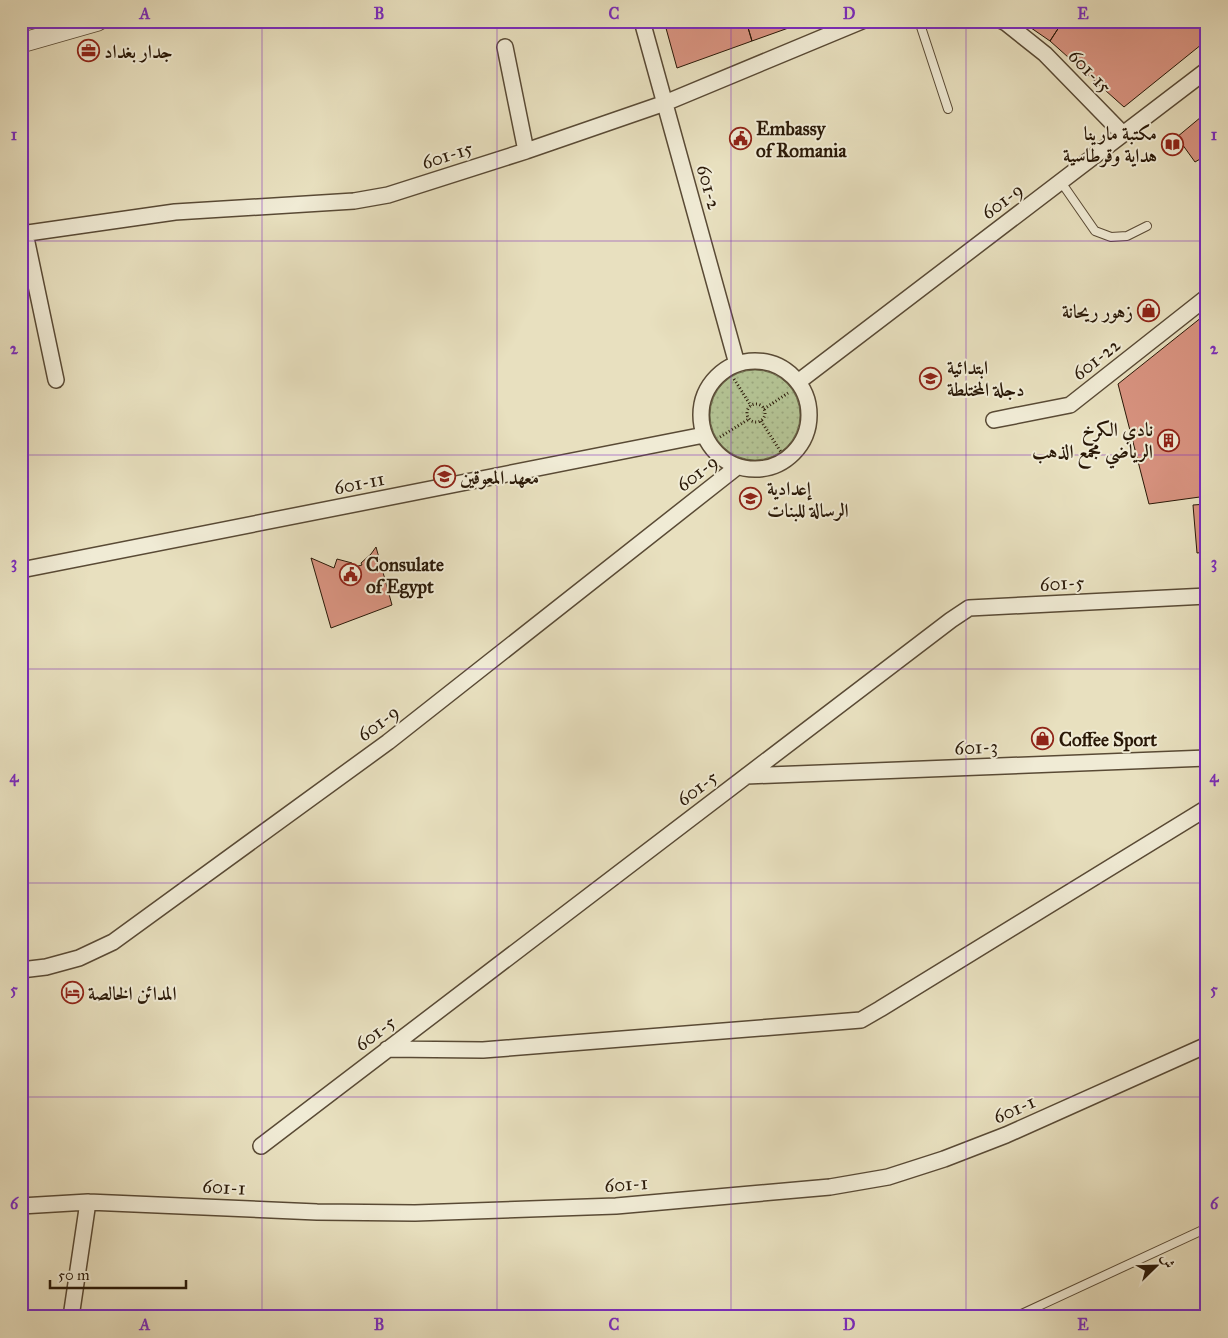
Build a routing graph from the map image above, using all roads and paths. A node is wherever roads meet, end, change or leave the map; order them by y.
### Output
1 (98, 21) edge
2 (642, 21) edge
3 (862, 21) edge
4 (919, 21) edge
5 (1002, 21) edge
6 (21, 43) edge
7 (505, 47) dead end
8 (1207, 70) edge
9 (665, 103) junction
10 (948, 109) dead end
11 (1123, 134) junction
12 (526, 151) junction
13 (1061, 182) junction
14 (1146, 226) dead end
15 (23, 234) edge
16 (1207, 297) edge
17 (735, 370) junction
18 (56, 380) dead end
19 (795, 386) junction
20 (751, 406) junction
21 (763, 409) junction
22 (749, 418) junction
23 (994, 420) dead end
24 (760, 421) junction
25 (711, 437) junction
26 (780, 452) dead end
27 (737, 467) junction
28 (21, 570) edge
29 (1207, 596) edge
30 (1207, 758) edge
31 (746, 776) junction
32 (1207, 808) edge
33 (21, 970) edge
34 (1207, 1045) edge
35 (387, 1049) junction
36 (260, 1146) dead end
37 (88, 1202) junction
38 (21, 1206) edge
39 (1207, 1228) edge
40 (71, 1317) edge
41 (1016, 1317) edge

1 - 6 street
2 - 9 street, 601-2
3 - 9 street, 601-15
4 - 10 lane
5 - 11 street, 601-15
7 - 12 street
8 - 11 street, 601-9
9 - 12 street, 601-15
9 - 17 street, 601-2
11 - 13 street, 601-9
12 - 15 street, 601-15
13 - 14 lane
13 - 19 street, 601-9
15 - 18 street
16 - 23 street, 601-22
17 - 19 street
17 - 20 path
17 - 25 street
19 - 21 path
19 - 27 street
20 - 21 path
20 - 22 path
21 - 24 path
22 - 24 path
22 - 25 path
24 - 26 path
25 - 27 street
25 - 28 street, 601-11
27 - 33 street, 601-9
29 - 31 street, 601-5
30 - 31 street, 601-3
31 - 35 street, 601-5
32 - 35 street
34 - 37 street, 601-1
35 - 36 street, 601-5
37 - 38 street, 601-1
37 - 40 street
39 - 41 lane

